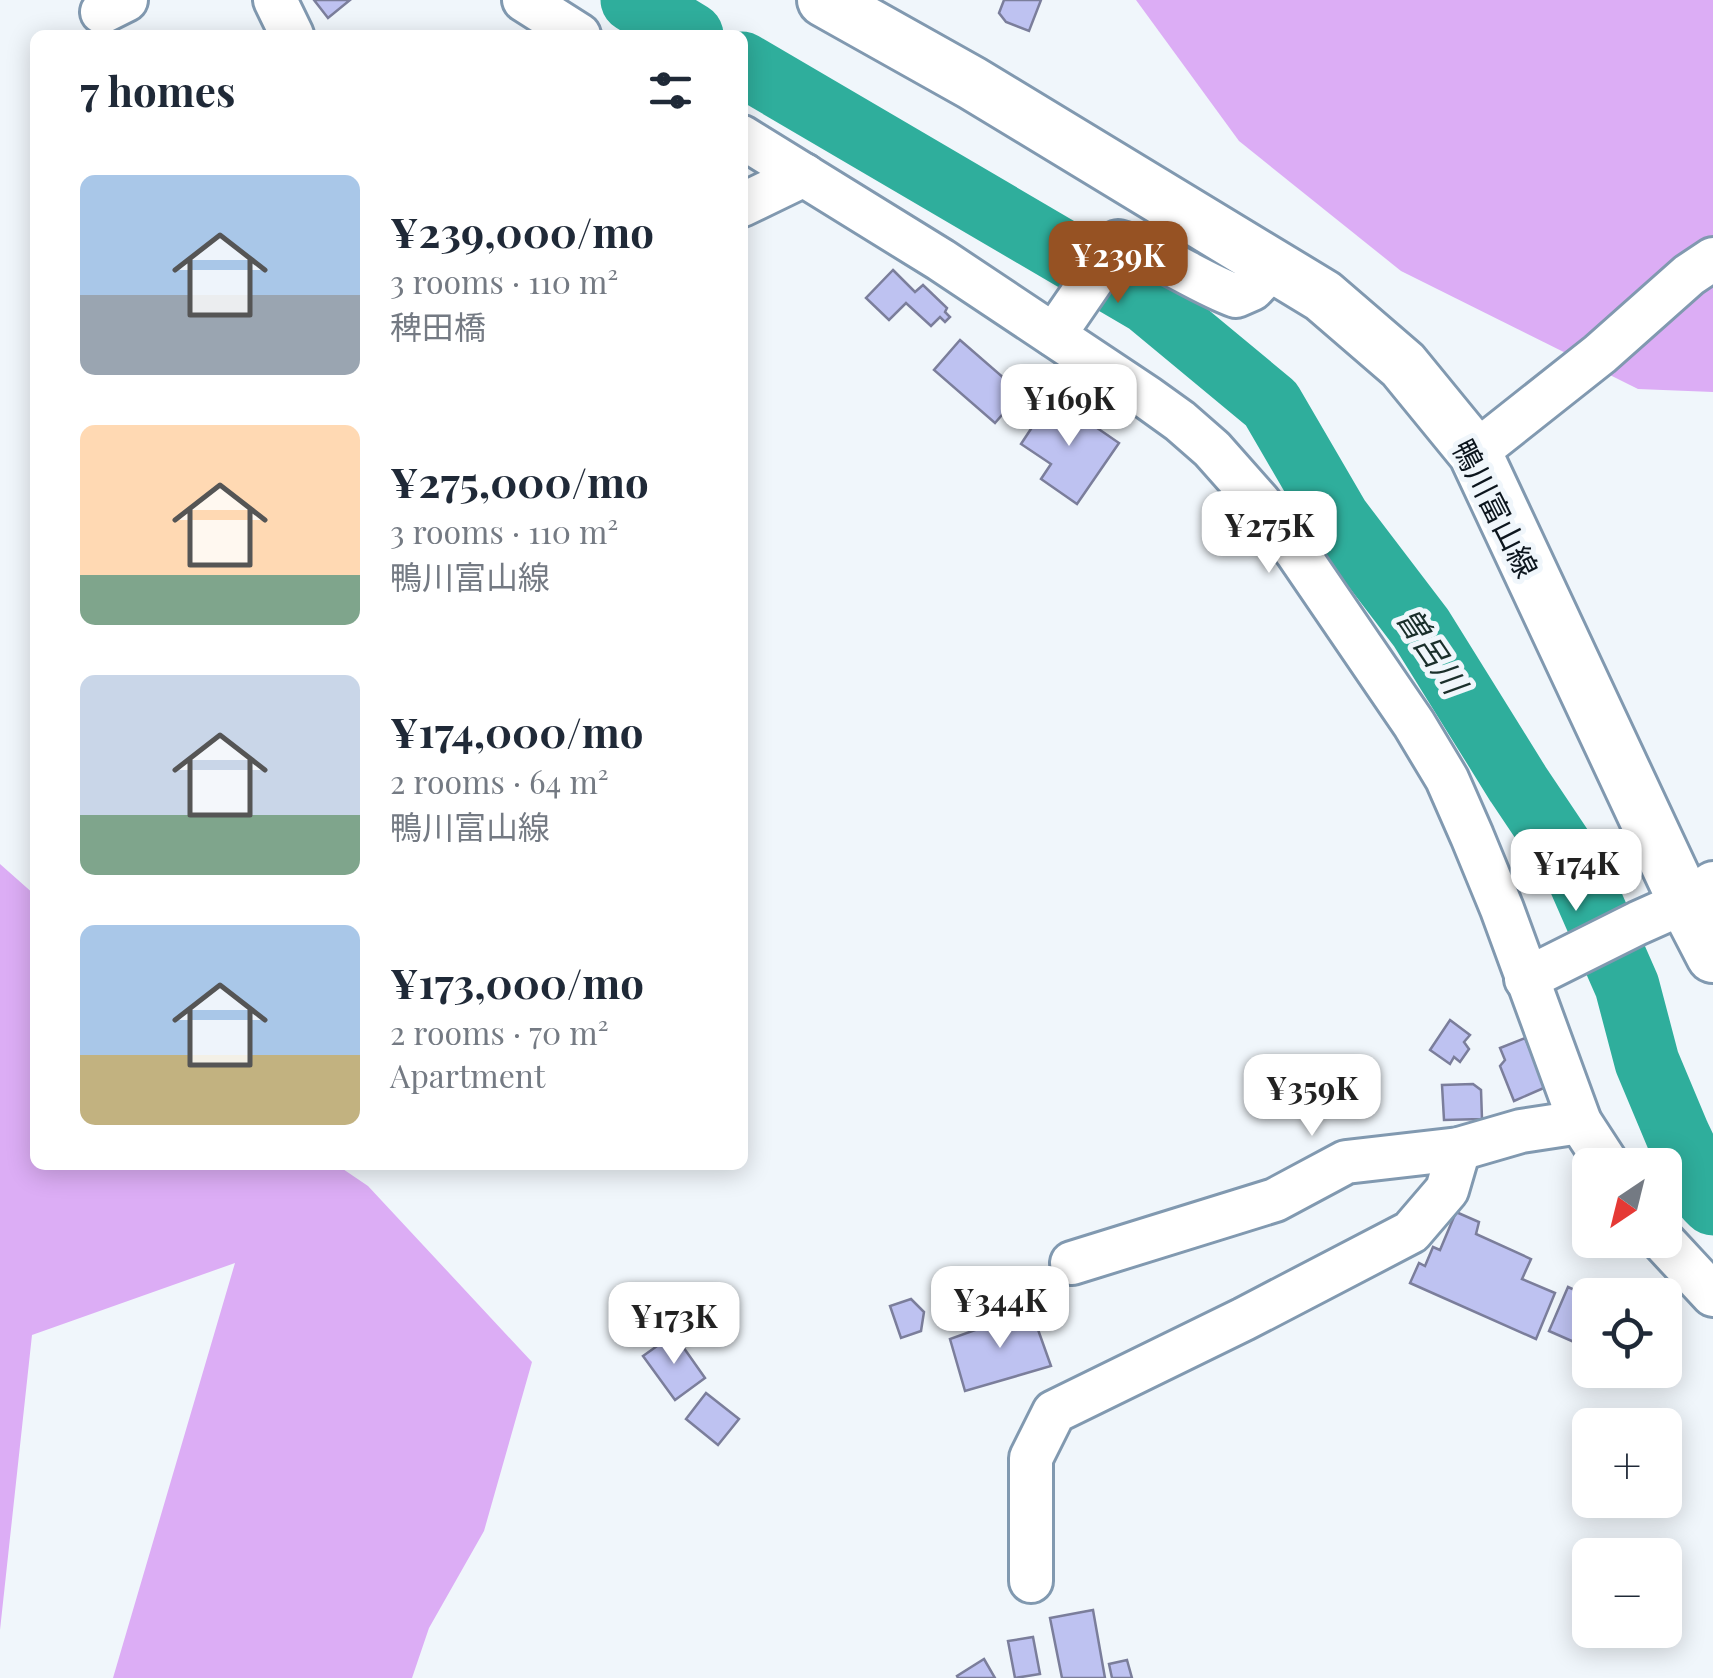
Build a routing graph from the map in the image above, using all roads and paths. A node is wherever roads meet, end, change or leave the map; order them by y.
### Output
1 (276, 0) edge
2 (524, 0) edge
3 (824, 0) edge
4 (290, 30) edge
5 (572, 30) edge
6 (748, 141) edge
7 (804, 176) junction
8 (748, 203) edge
9 (1713, 259) edge
10 (1273, 266) junction
11 (1060, 327) junction
12 (1474, 453) junction
13 (1699, 893) edge
14 (1713, 956) edge
15 (1536, 974) junction
16 (1580, 1122) junction
17 (1597, 1148) edge
18 (1460, 1149) junction
19 (1679, 1258) edge
20 (1072, 1263) dead end
21 (1713, 1295) edge
22 (1031, 1581) dead end

1 - 4 street
2 - 5 street
3 - 10 main road, 鴨川富山線
6 - 7 street
7 - 8 street
7 - 11 street
9 - 12 street
10 - 11 street
10 - 12 main road, 鴨川富山線
11 - 15 street
12 - 13 main road, 鴨川富山線
13 - 14 main road, 鴨川富山線
13 - 15 street
15 - 16 street
16 - 17 street
16 - 18 street
18 - 20 street
18 - 22 street
19 - 21 street

